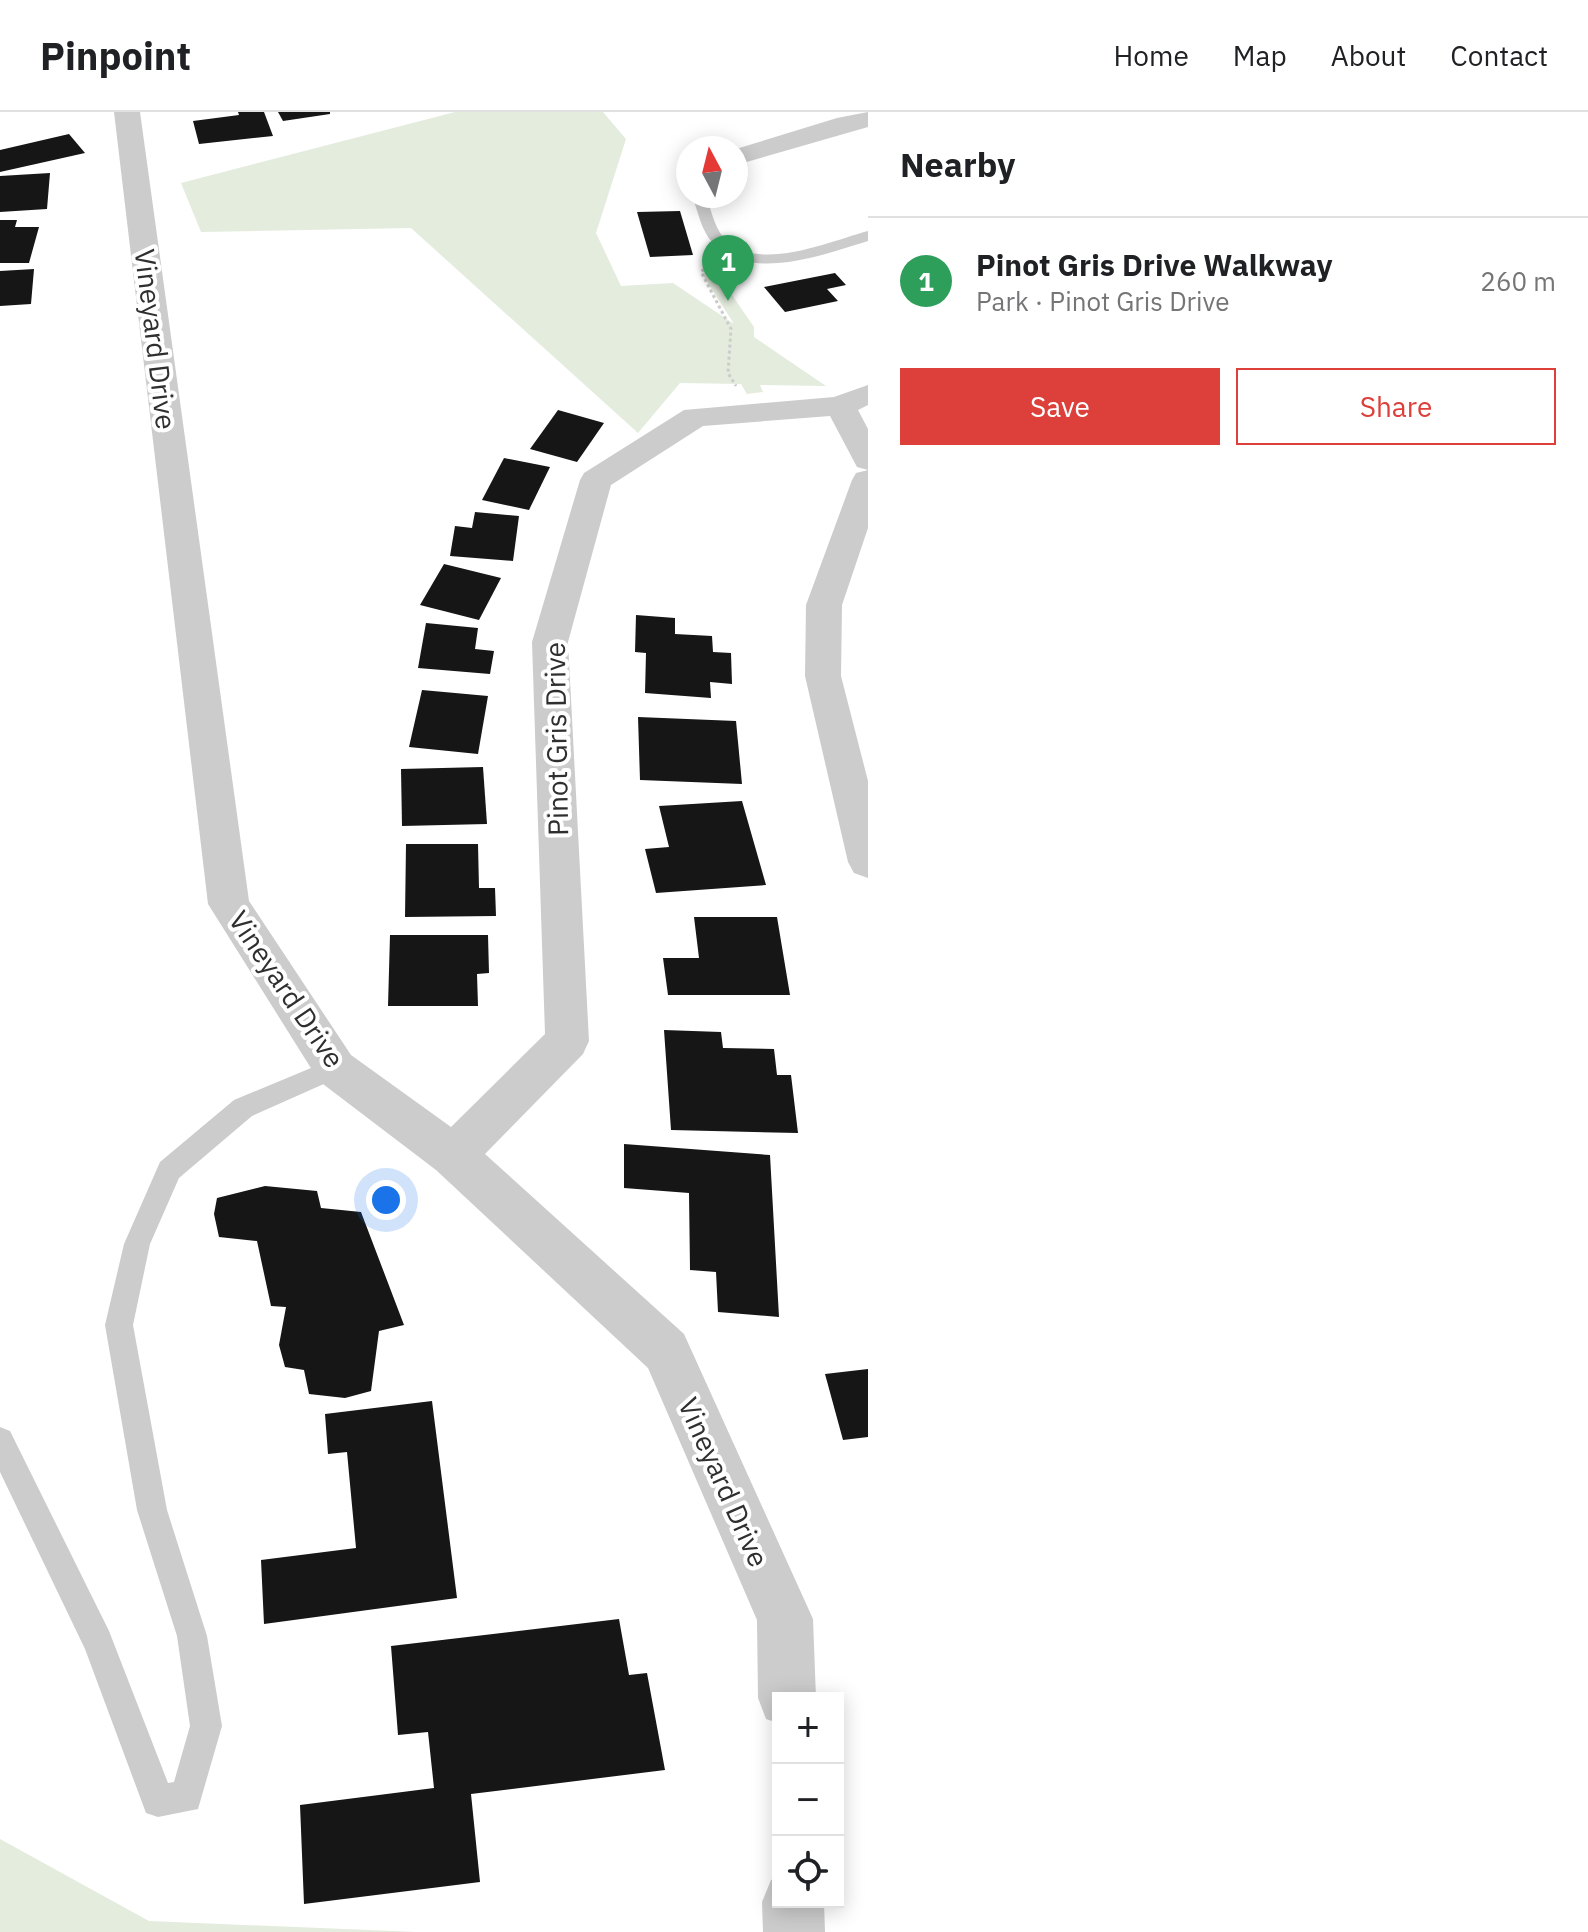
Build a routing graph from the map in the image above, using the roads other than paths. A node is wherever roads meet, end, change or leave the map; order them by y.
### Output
1 (127, 112) edge
2 (868, 119) edge
3 (748, 153) edge
4 (704, 208) edge
5 (868, 236) edge
6 (854, 400) edge
7 (868, 460) edge
8 (868, 480) edge
9 (868, 862) edge
10 (335, 1068) junction
11 (453, 1155) junction
12 (0, 1441) edge
13 (787, 1692) edge
14 (793, 1908) edge
15 (794, 1932) edge

1 - 10 street, Vineyard Drive
2 - 3 street
4 - 5 lane
6 - 7 street
6 - 11 street, Pinot Gris Drive
8 - 9 street
10 - 11 street, Vineyard Drive
10 - 12 lane
11 - 13 street, Vineyard Drive
14 - 15 street

